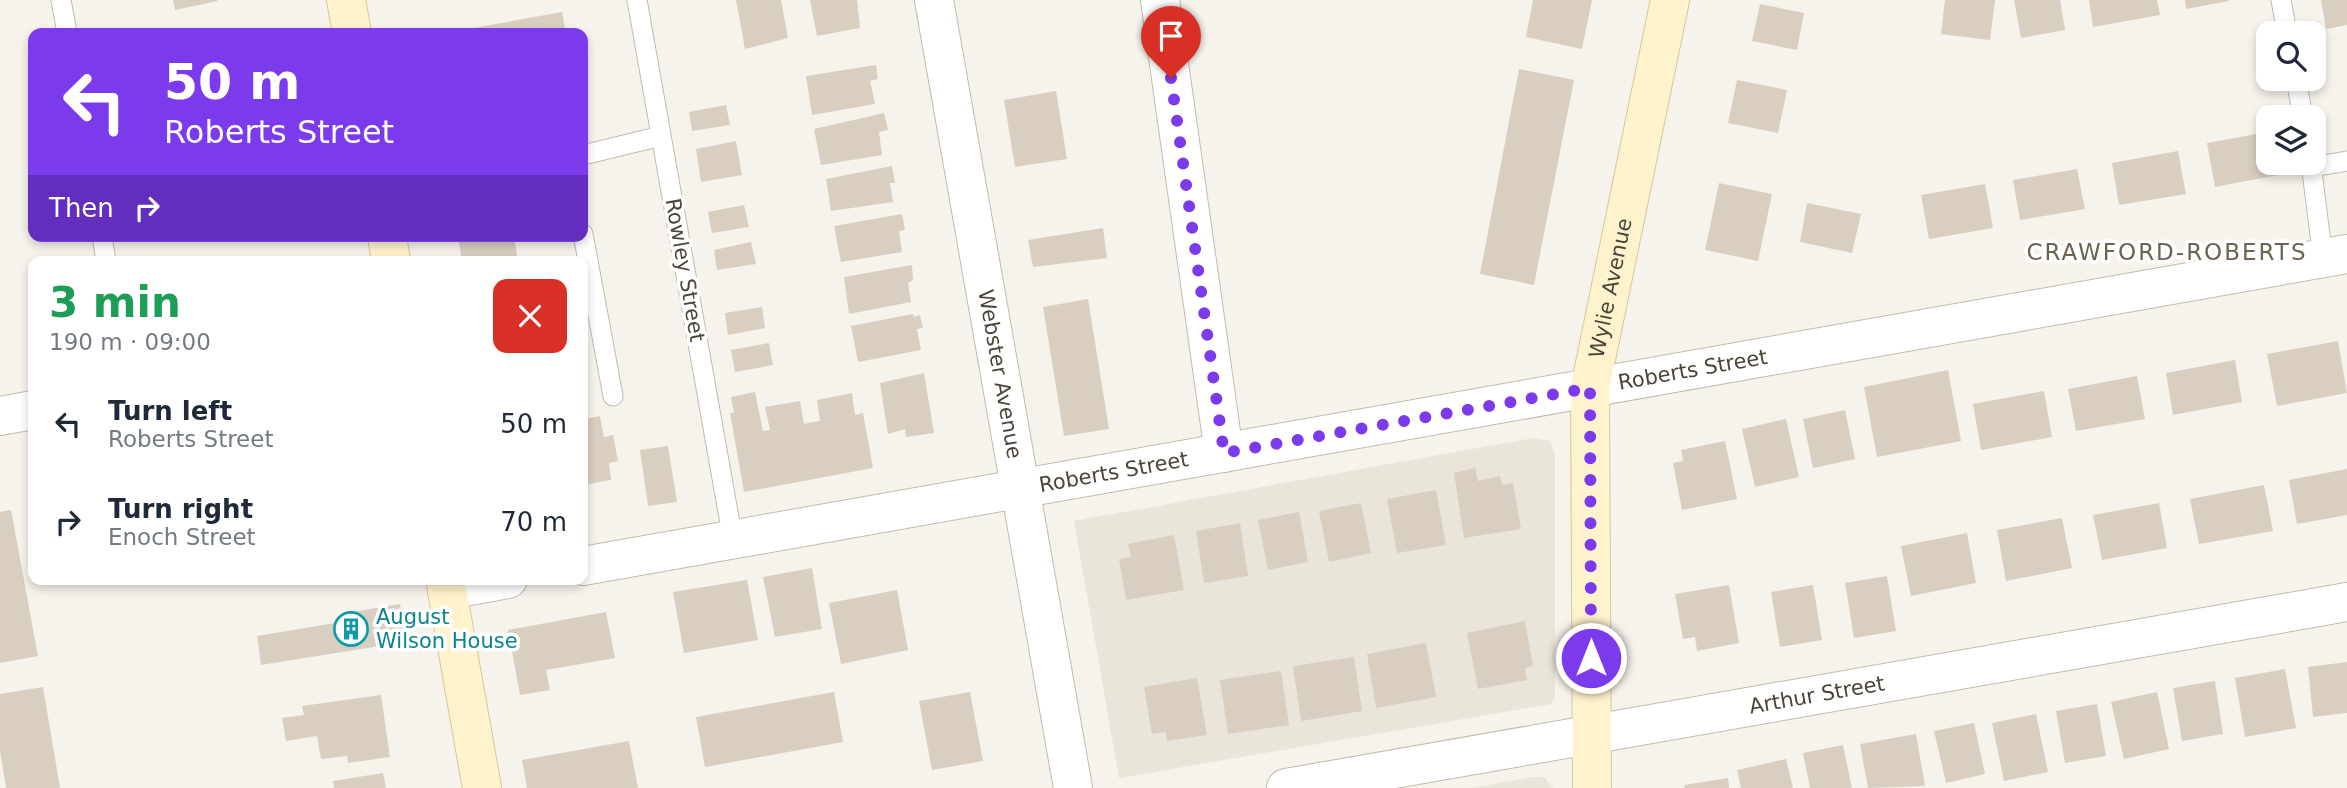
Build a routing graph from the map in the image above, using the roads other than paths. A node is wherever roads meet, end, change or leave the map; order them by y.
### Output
1 (61, 0) edge
2 (346, 0) edge
3 (637, 0) edge
4 (934, 0) edge
5 (1160, 0) edge
6 (1670, 0) edge
7 (2281, 0) edge
8 (2285, 21) edge
9 (65, 28) edge
10 (351, 28) edge
11 (661, 136) junction
12 (588, 154) edge
13 (2347, 161) edge
14 (2326, 163) edge
15 (2315, 175) edge
16 (2335, 256) edge
17 (588, 260) edge
18 (1590, 388) junction
19 (614, 396) dead end
20 (28, 411) edge
21 (0, 416) edge
22 (1224, 453) junction
23 (1020, 489) junction
24 (733, 540) junction
25 (588, 565) edge
26 (446, 585) edge
27 (2347, 602) edge
28 (1591, 735) junction
29 (482, 788) edge
30 (1073, 788) edge
31 (1286, 788) edge
32 (1592, 788) edge

1 - 9 lane
2 - 10 street
3 - 11 lane, Rowley Street
4 - 23 street, Webster Avenue
5 - 22 street
6 - 18 street, Wylie Avenue
7 - 8 lane
11 - 12 lane
11 - 24 lane, Rowley Street
13 - 14 lane
15 - 16 lane
16 - 18 street, Roberts Street
17 - 19 lane
18 - 22 street, Roberts Street
18 - 28 street, Wylie Avenue
20 - 21 street
22 - 23 street, Roberts Street
23 - 24 street, Roberts Street
23 - 30 street, Webster Avenue
24 - 25 street, Roberts Street
26 - 29 street
27 - 28 street, Arthur Street
28 - 31 street, Arthur Street
28 - 32 street, Wylie Avenue

